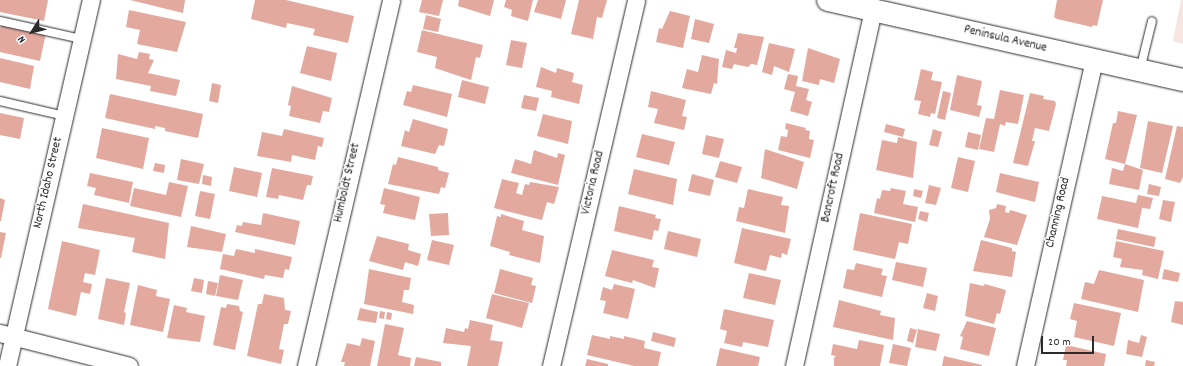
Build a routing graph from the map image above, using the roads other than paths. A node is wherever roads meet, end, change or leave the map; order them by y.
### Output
1 (91, 0) edge
2 (391, 0) edge
3 (636, 0) edge
4 (828, 0) edge
5 (863, 6) edge
6 (0, 21) edge
7 (1152, 21) dead end
8 (82, 39) junction
9 (1094, 60) junction
10 (1140, 71) junction
11 (1183, 80) edge
12 (0, 101) edge
13 (65, 116) junction
14 (7, 334) edge
15 (7, 366) edge
16 (129, 366) edge
17 (306, 366) edge
18 (552, 366) edge
19 (794, 366) edge
20 (1025, 366) edge

1 - 8 street, North Idaho Street
2 - 17 street, Humboldt Street
3 - 18 street, Victoria Road
4 - 5 main road, Peninsula Avenue
5 - 9 main road, Peninsula Avenue
5 - 19 street, Bancroft Road
6 - 8 lane
7 - 10 lane
8 - 13 street, North Idaho Street
9 - 10 main road, Peninsula Avenue
9 - 20 street, Channing Road
10 - 11 main road, Peninsula Avenue
12 - 13 lane
13 - 14 street, North Idaho Street
14 - 15 street, North Idaho Street
14 - 16 street

